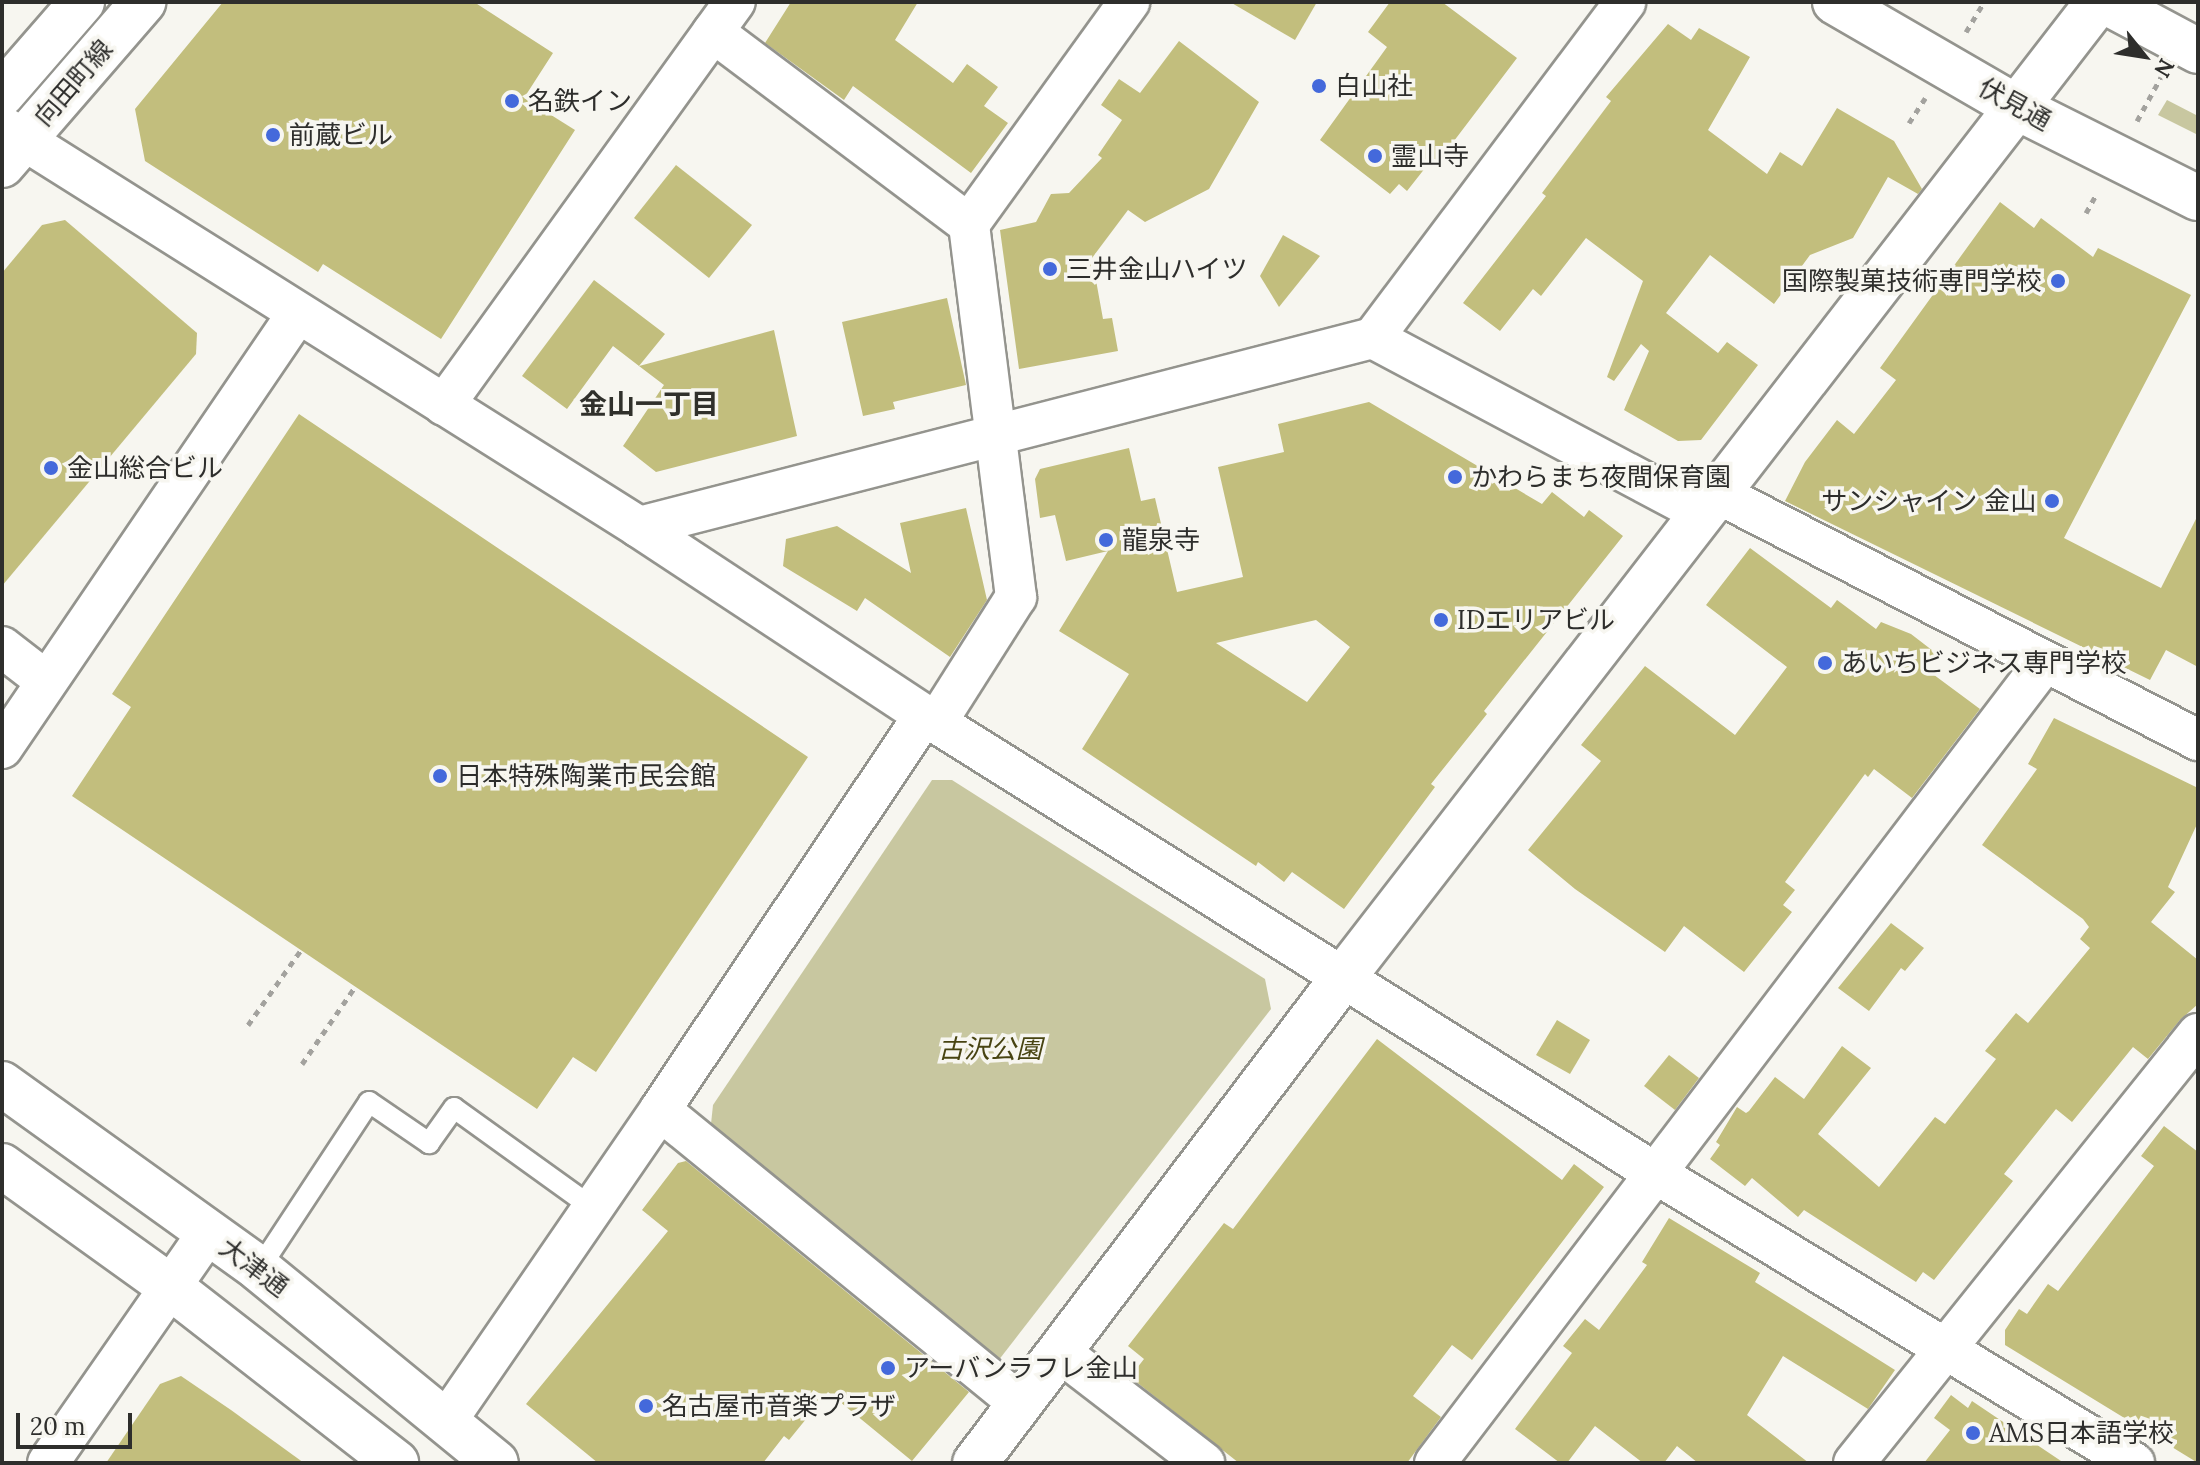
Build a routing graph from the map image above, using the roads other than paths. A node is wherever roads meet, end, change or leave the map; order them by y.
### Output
1 (82, 2) edge
2 (143, 2) edge
3 (1129, 2) edge
4 (1625, 2) edge
5 (1835, 2) edge
6 (2098, 2) edge
7 (2106, 2) edge
8 (724, 17) edge
9 (2189, 46) edge
10 (2, 94) edge
11 (2018, 108) junction
12 (9, 143) edge
13 (2198, 198) edge
14 (969, 224) junction
15 (298, 313) junction
16 (1373, 338) junction
17 (444, 405) junction
18 (998, 435) junction
19 (1709, 503) junction
20 (639, 527) junction
21 (2, 647) edge
22 (2044, 663) junction
23 (46, 681) junction
24 (930, 719) junction
25 (2198, 740) edge
26 (2, 748) edge
27 (1345, 975) junction
28 (2198, 1034) edge
29 (2, 1084) edge
30 (660, 1110) junction
31 (2, 1166) edge
32 (1655, 1173) junction
33 (593, 1208) junction
34 (208, 1233) junction
35 (259, 1269) junction
36 (169, 1286) junction
37 (1946, 1346) junction
38 (1060, 1352) junction
39 (1019, 1403) junction
40 (445, 1423) junction
41 (48, 1463) edge
42 (396, 1463) edge
43 (496, 1463) edge
44 (975, 1463) edge
45 (1204, 1463) edge
46 (1435, 1463) edge
47 (1854, 1463) edge
48 (2134, 1463) edge

1 - 10 main road, 向田町線
2 - 12 main road, 向田町線
3 - 14 street
4 - 16 street
5 - 11 main road, 伏見通
6 - 11 main road
7 - 9 main road
8 - 14 street
8 - 17 street
11 - 13 main road, 伏見通
11 - 19 main road
12 - 15 street
14 - 18 street
15 - 17 street
15 - 23 street
16 - 18 street
16 - 19 street
17 - 20 street
18 - 20 street
18 - 24 street
19 - 22 street
19 - 27 main road
20 - 24 street
21 - 23 street
22 - 25 street
22 - 32 street
23 - 26 street
24 - 27 street
24 - 30 street
27 - 32 street
27 - 38 main road
28 - 37 street
29 - 34 main road, 大津通
30 - 33 street
30 - 39 street
31 - 36 main road
32 - 37 street
32 - 46 street
33 - 35 lane
33 - 40 street
34 - 35 main road, 大津通
34 - 36 street
35 - 40 main road, 大津通
36 - 41 street
36 - 42 main road
37 - 47 street
37 - 48 street
38 - 39 main road
38 - 45 street
39 - 44 main road
40 - 43 main road, 大津通

